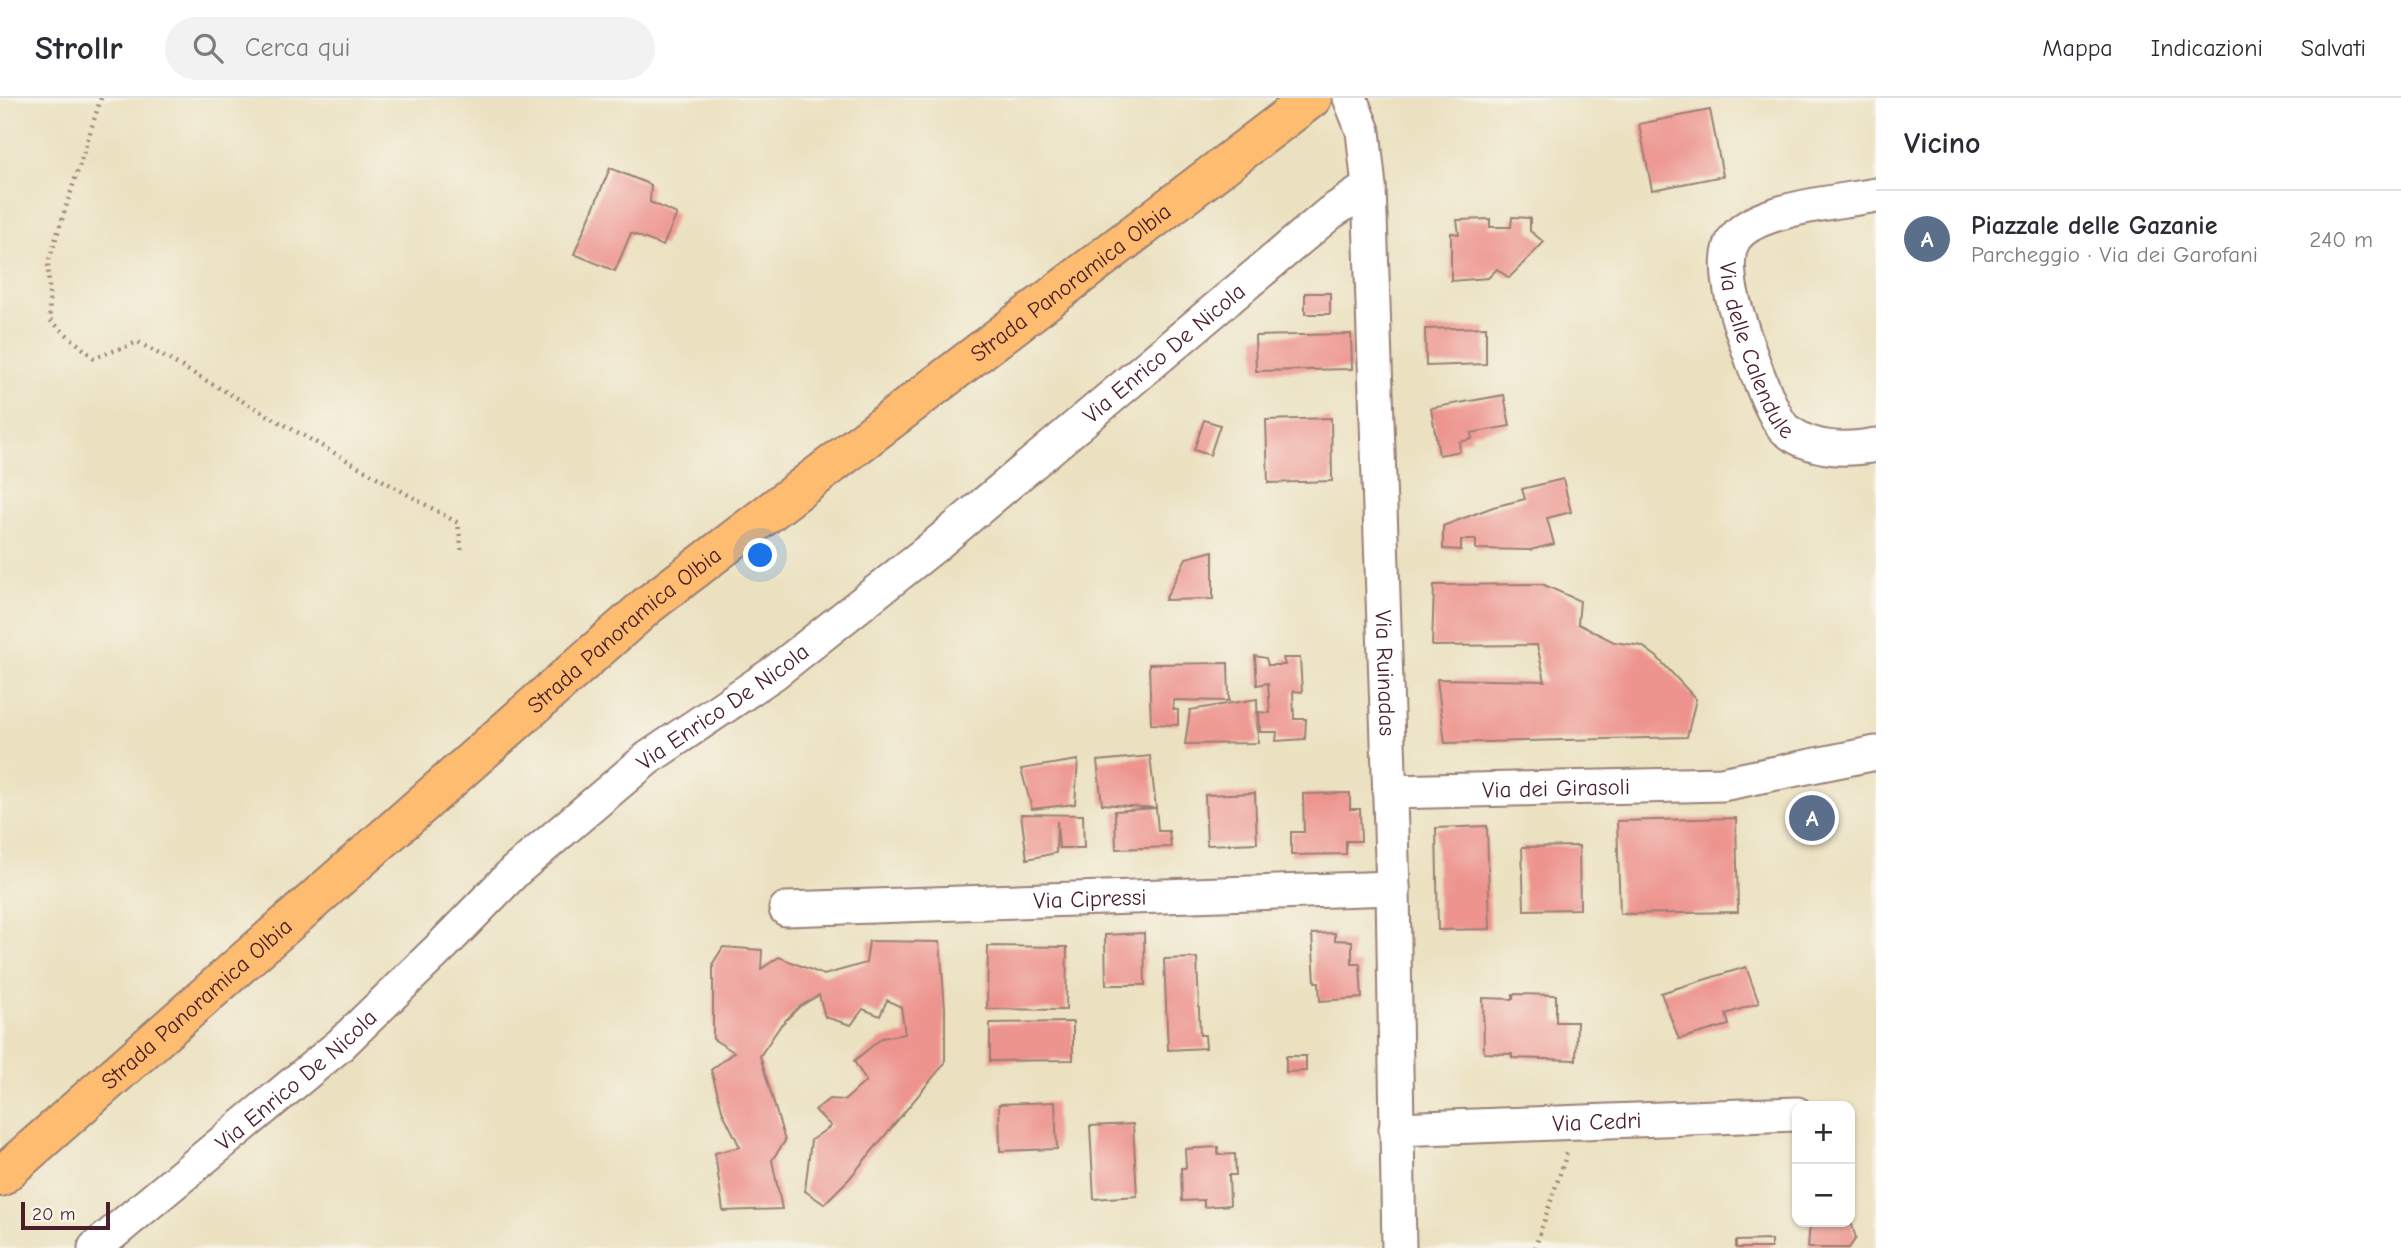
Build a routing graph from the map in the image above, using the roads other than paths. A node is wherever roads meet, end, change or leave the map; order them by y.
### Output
1 (1312, 98) edge
2 (1350, 98) edge
3 (1369, 187) junction
4 (1876, 195) edge
5 (1876, 445) edge
6 (1876, 753) edge
7 (1390, 792) junction
8 (1394, 888) junction
9 (786, 909) dead end
10 (1792, 1114) edge
11 (1396, 1129) junction
12 (0, 1177) edge
13 (95, 1248) edge
14 (1399, 1248) edge

1 - 12 highway, Strada Panoramica Olbia
2 - 3 street, Via Ruinadas
3 - 7 street, Via Ruinadas
3 - 13 street, Via Enrico De Nicola
4 - 5 street, Via delle Calendule
6 - 7 street, Via dei Girasoli
7 - 8 street, Via Ruinadas
8 - 9 street, Via Cipressi
8 - 11 street, Via Ruinadas
10 - 11 street, Via Cedri
11 - 14 street, Via Ruinadas

